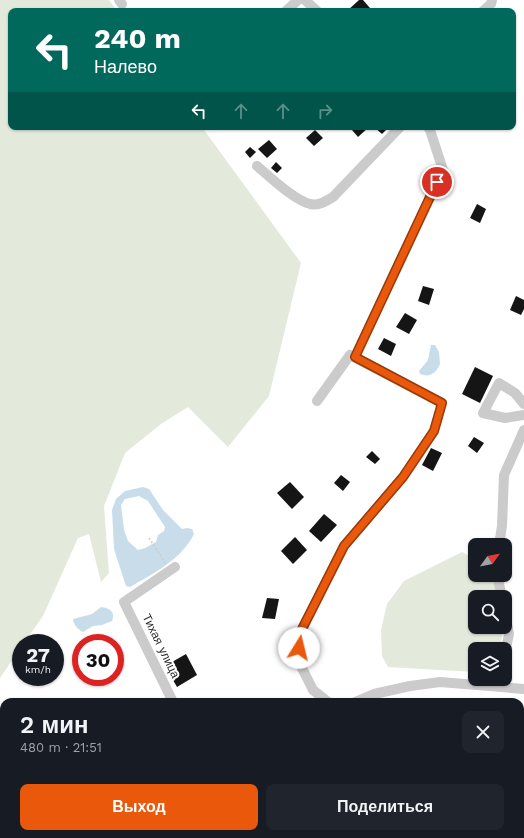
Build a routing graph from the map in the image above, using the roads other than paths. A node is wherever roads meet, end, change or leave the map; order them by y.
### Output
1 (298, 0) edge
2 (305, 0) edge
3 (289, 8) edge
4 (313, 8) edge
5 (397, 130) edge
6 (430, 130) edge
7 (257, 166) dead end
8 (355, 357) junction
9 (317, 401) dead end
10 (524, 404) edge
11 (524, 415) edge
12 (524, 430) edge
13 (500, 538) edge
14 (173, 569) road end
15 (468, 682) edge
16 (512, 686) edge
17 (524, 689) edge
18 (172, 698) edge
19 (323, 698) edge
20 (364, 698) edge

1 - 3 street
2 - 4 street
5 - 7 street
6 - 8 street
8 - 9 street
8 - 19 street
10 - 11 street
12 - 13 street
14 - 18 street, Тихая улица
15 - 20 street
16 - 17 street

